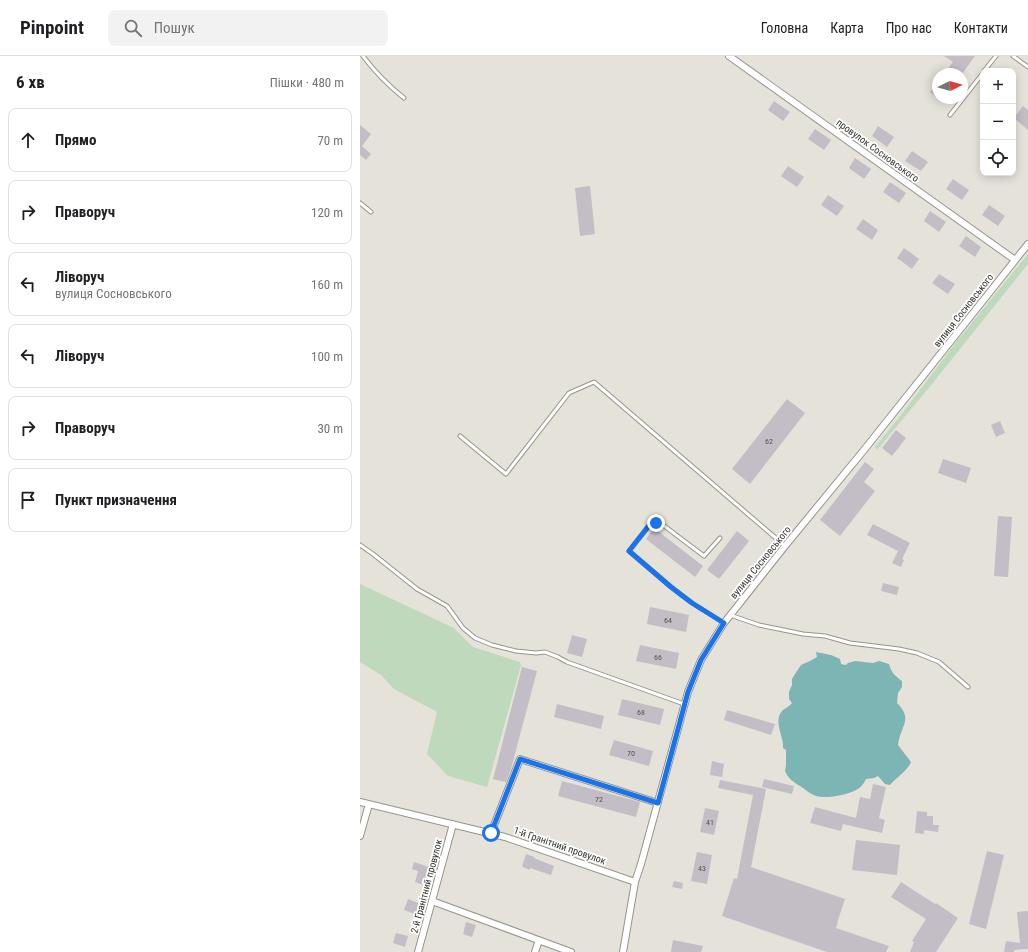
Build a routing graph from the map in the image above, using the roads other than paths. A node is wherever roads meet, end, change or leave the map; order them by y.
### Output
1 (363, 56) edge
2 (730, 56) edge
3 (996, 56) edge
4 (1014, 56) edge
5 (1028, 67) edge
6 (987, 68) edge
7 (980, 77) edge
8 (404, 98) dead end
9 (950, 115) dead end
10 (360, 203) edge
11 (372, 212) dead end
12 (1028, 244) edge
13 (1015, 260) junction
14 (460, 436) dead end
15 (720, 538) dead end
16 (360, 545) edge
17 (785, 546) junction
18 (730, 615) junction
19 (724, 623) junction
20 (968, 687) dead end
21 (684, 704) junction
22 (360, 802) edge
23 (658, 803) junction
24 (369, 804) junction
25 (453, 824) junction
26 (491, 833) junction
27 (360, 836) edge
28 (636, 882) junction
29 (432, 901) junction
30 (539, 940) junction
31 (418, 952) edge
32 (535, 952) edge
33 (571, 952) edge
34 (623, 952) edge

1 - 8 lane
2 - 13 street, провулок Сосновського
3 - 6 lane
4 - 5 lane
7 - 9 lane
10 - 11 lane
12 - 13 street, вулиця Сосновського
13 - 17 street, вулиця Сосновського
14 - 17 lane
15 - 19 lane
16 - 21 lane
17 - 18 street, вулиця Сосновського
18 - 19 street, вулиця Сосновського
18 - 20 lane
19 - 21 street, вулиця Сосновського
21 - 23 street, вулиця Сосновського
22 - 24 street, 1-й Гранітний провулок
23 - 26 street
23 - 28 street, вулиця Сосновського
24 - 25 street, 1-й Гранітний провулок
24 - 27 street
25 - 26 street, 1-й Гранітний провулок
25 - 29 street, 2-й Гранітний провулок
26 - 28 street, 1-й Гранітний провулок
28 - 34 street, вулиця Сосновського
29 - 30 street
29 - 31 street, 2-й Гранітний провулок
30 - 32 street
30 - 33 street

